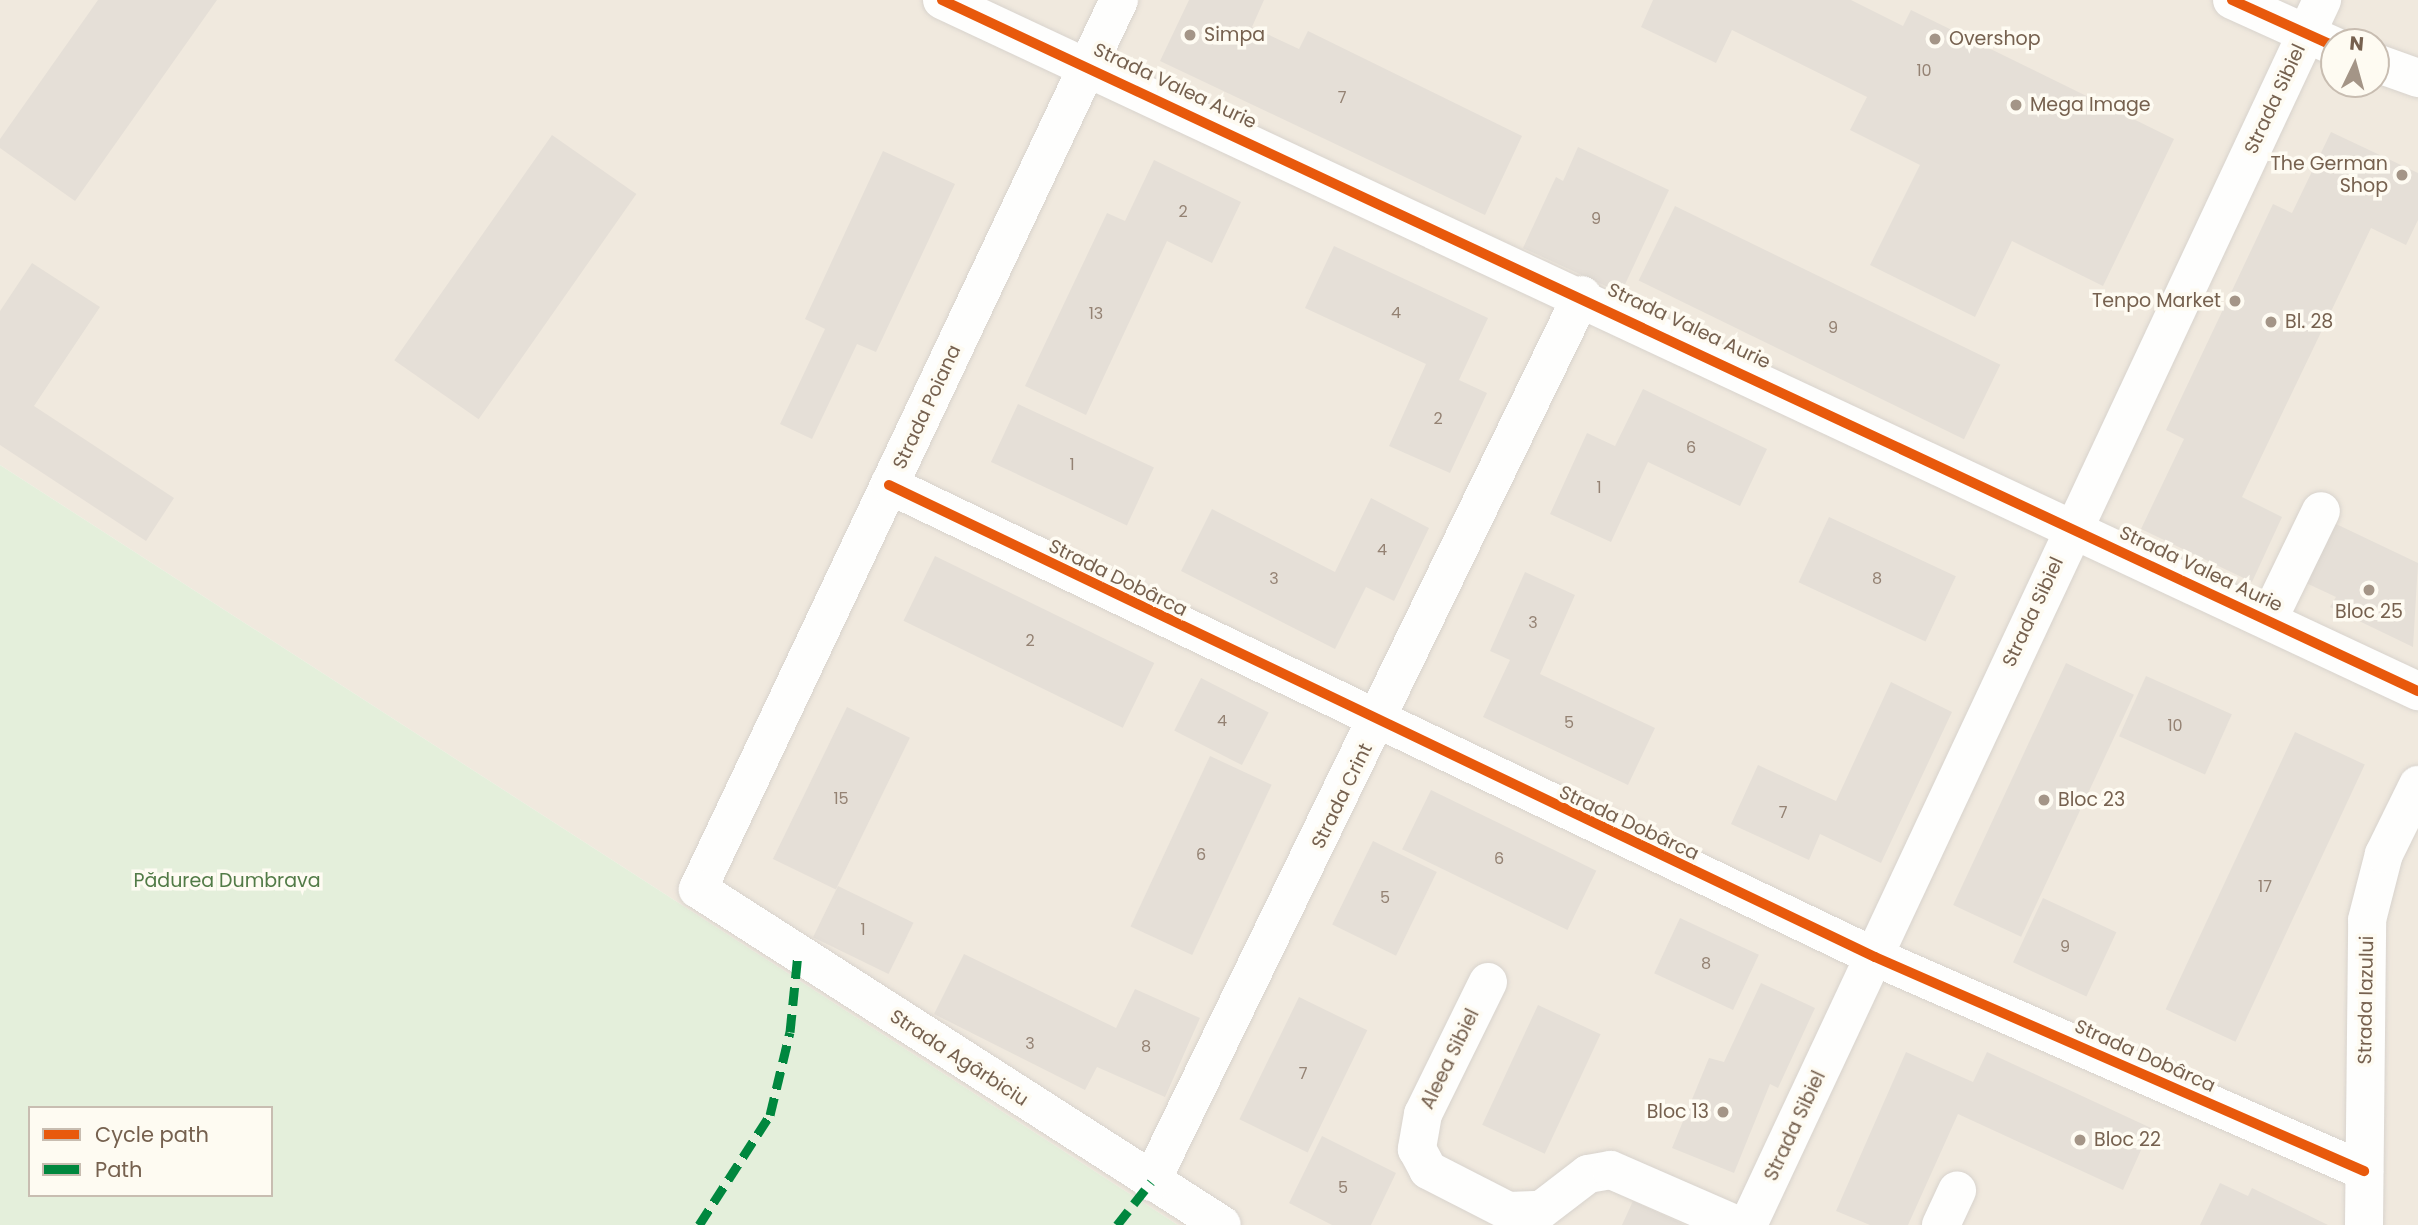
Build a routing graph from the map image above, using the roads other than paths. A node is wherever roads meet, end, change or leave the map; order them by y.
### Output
1 (942, 0) edge
2 (1119, 0) edge
3 (2232, 0) edge
4 (2322, 0) edge
5 (2321, 28) edge
6 (2320, 40) edge
7 (1088, 65) junction
8 (2390, 68) edge
9 (2418, 78) edge
10 (1582, 295) junction
11 (889, 485) junction
12 (2321, 511) dead end
13 (2072, 527) junction
14 (2269, 620) junction
15 (2418, 691) edge
16 (1378, 723) junction
17 (2418, 785) edge
18 (698, 889) joint
19 (1875, 957) junction
20 (1488, 982) dead end
21 (2364, 1171) junction
22 (1151, 1182) junction
23 (1222, 1225) edge
24 (1737, 1225) edge
25 (1748, 1225) edge
26 (2364, 1225) edge

1 - 7 street, Strada Valea Aurie
2 - 7 street, Strada Poiana
3 - 6 street
4 - 5 street, Strada Sibiel
6 - 13 street, Strada Sibiel
7 - 10 street, Strada Valea Aurie
7 - 11 street, Strada Poiana
8 - 9 street
10 - 13 street, Strada Valea Aurie
10 - 16 street, Strada Crint
11 - 16 street, Strada Dobârca
11 - 18 street, Strada Poiana
12 - 14 street
13 - 14 street, Strada Valea Aurie
13 - 19 street, Strada Sibiel
14 - 15 street, Strada Valea Aurie
16 - 19 street, Strada Dobârca
16 - 22 street, Strada Crint
17 - 21 street, Strada Iazului
18 - 22 street, Strada Agârbiciu
19 - 21 street, Strada Dobârca
19 - 25 street, Strada Sibiel
20 - 24 street, Aleea Sibiel
21 - 26 street, Strada Iazului
22 - 23 street, Strada Agârbiciu

